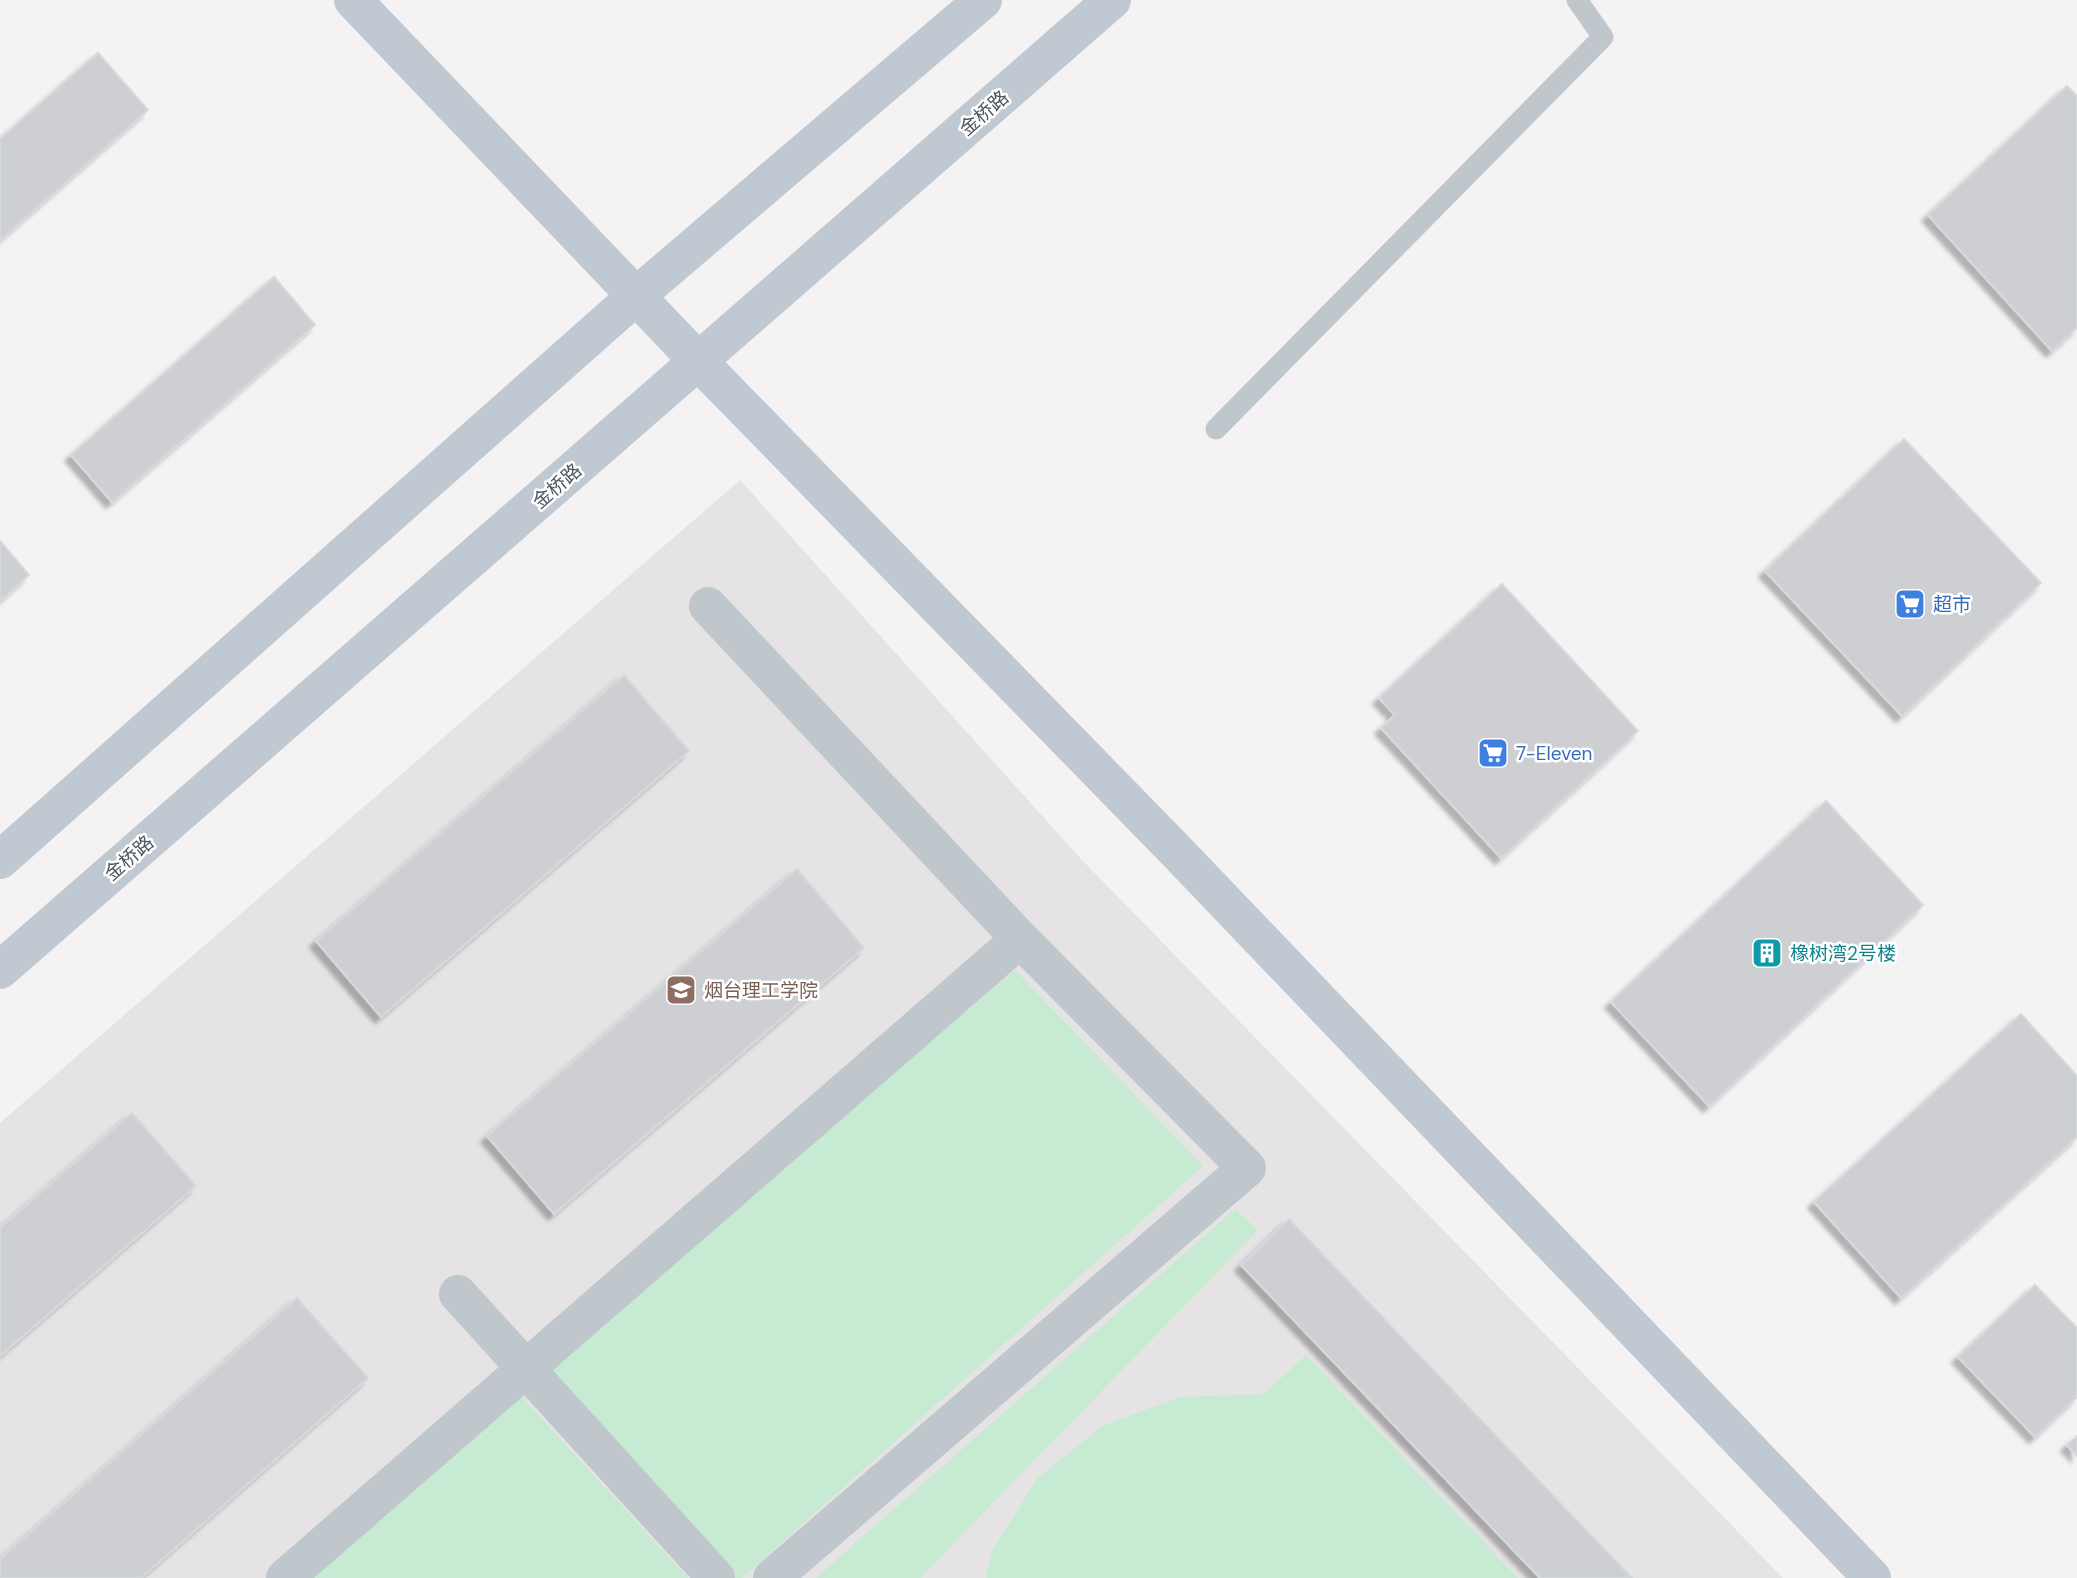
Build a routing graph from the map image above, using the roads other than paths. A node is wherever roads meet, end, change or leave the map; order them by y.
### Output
1 (354, 0) edge
2 (983, 0) edge
3 (1112, 0) edge
4 (1577, 0) edge
5 (636, 296) junction
6 (699, 362) junction
7 (1216, 429) dead end
8 (708, 606) dead end
9 (0, 860) edge
10 (1020, 939) junction
11 (0, 970) edge
12 (458, 1294) dead end
13 (285, 1578) edge
14 (716, 1578) edge
15 (772, 1578) edge
16 (1872, 1578) edge

1 - 5 street
2 - 5 street
3 - 6 street, 金桥路
4 - 7 lane
5 - 6 street
5 - 9 street
6 - 11 street, 金桥路
6 - 16 street
8 - 10 street
10 - 13 street
10 - 15 street
12 - 14 street

